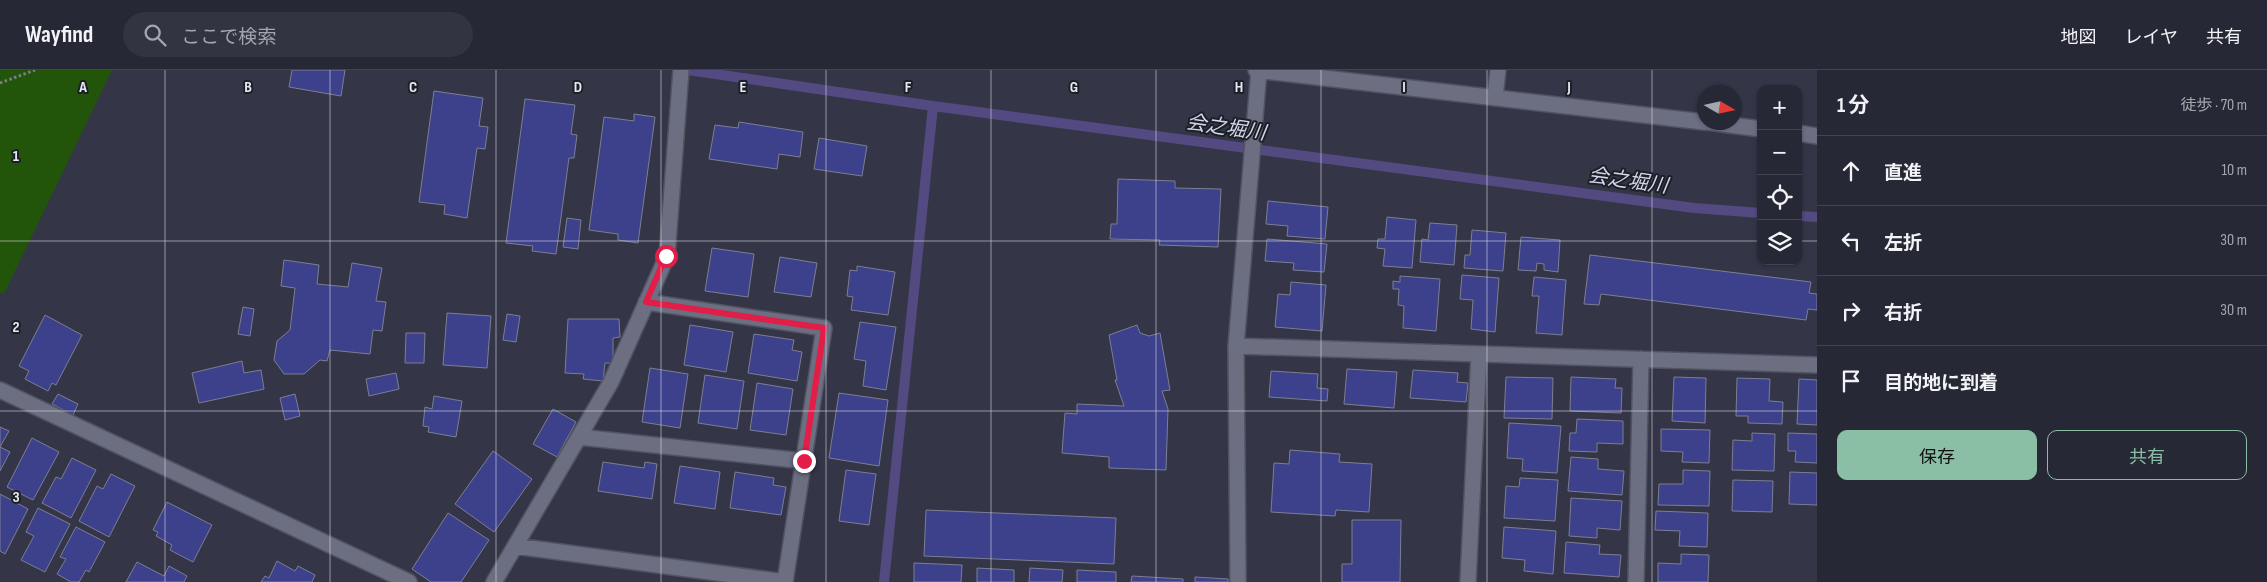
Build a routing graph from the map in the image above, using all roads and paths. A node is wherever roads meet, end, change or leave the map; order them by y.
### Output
1 (35, 70) edge
2 (681, 70) edge
3 (1258, 70) edge
4 (1498, 70) edge
5 (1281, 71) edge
6 (0, 83) edge
7 (1495, 97) junction
8 (1697, 121) edge
9 (1742, 127) edge
10 (1757, 128) edge
11 (1802, 134) edge
12 (1817, 136) edge
13 (646, 302) junction
14 (1236, 346) junction
15 (1479, 354) junction
16 (1641, 359) junction
17 (1817, 365) edge
18 (0, 390) edge
19 (579, 438) junction
20 (804, 461) junction
21 (515, 546) junction
22 (409, 582) edge
23 (494, 582) edge
24 (1238, 582) edge
25 (1468, 582) edge
26 (1636, 582) edge

1 - 6 path
2 - 13 street
3 - 5 street
3 - 14 street
4 - 7 street
5 - 7 street
7 - 8 street
9 - 10 street
11 - 12 street
13 - 19 street
13 - 20 street
14 - 15 street
14 - 24 street
15 - 16 street
15 - 25 street
16 - 17 street
16 - 26 street
18 - 22 street
19 - 20 street
19 - 21 street
20 - 21 street
21 - 23 street

